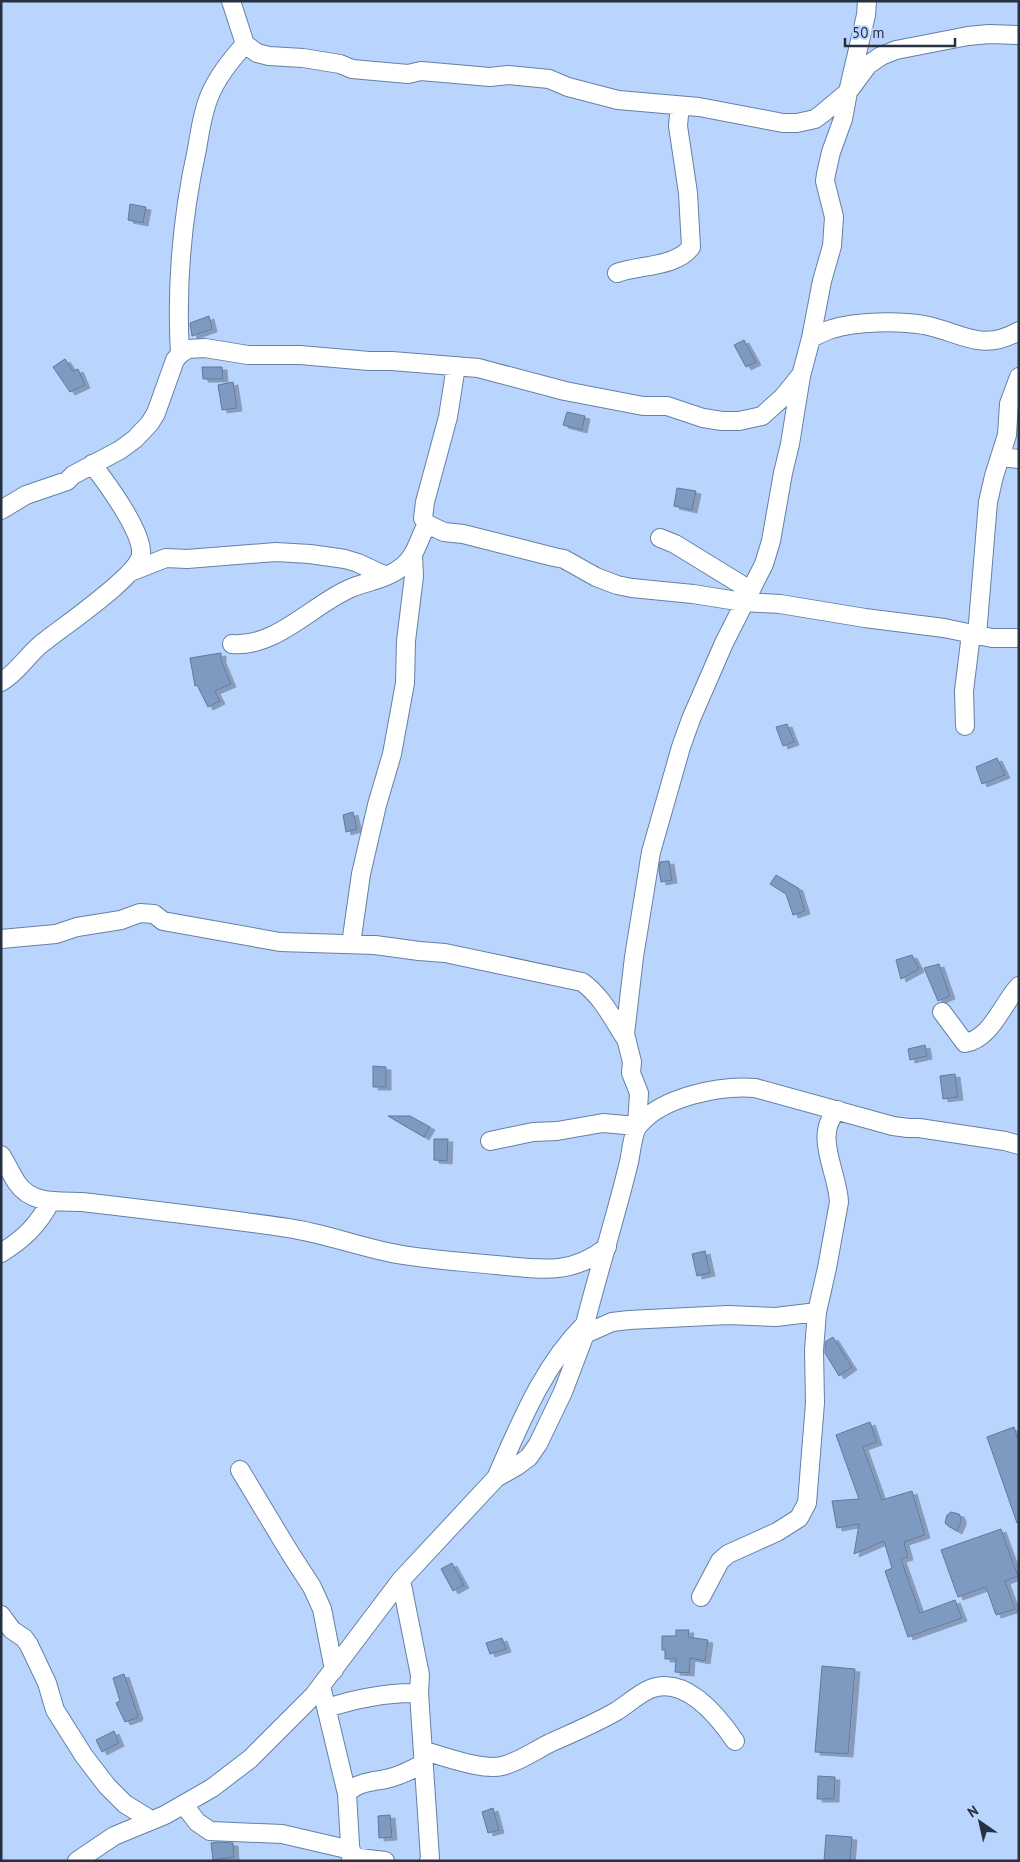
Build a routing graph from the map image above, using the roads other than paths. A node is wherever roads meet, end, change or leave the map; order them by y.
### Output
1 (231, 1) edge
2 (867, 1) edge
3 (1019, 28) edge
4 (989, 34) junction
5 (1019, 35) edge
6 (245, 44) junction
7 (848, 92) junction
8 (682, 106) junction
9 (617, 273) dead end
10 (1019, 331) edge
11 (811, 338) junction
12 (180, 354) junction
13 (456, 366) junction
14 (801, 376) junction
15 (1019, 377) edge
16 (1000, 457) junction
17 (1019, 459) edge
18 (92, 464) junction
19 (1, 510) edge
20 (427, 524) junction
21 (660, 538) dead end
22 (413, 555) junction
23 (130, 572) junction
24 (386, 576) junction
25 (746, 596) junction
26 (974, 635) junction
27 (1019, 638) edge
28 (232, 644) dead end
29 (1, 682) edge
30 (965, 726) dead end
31 (1, 939) edge
32 (351, 944) junction
33 (1019, 986) edge
34 (942, 1012) dead end
35 (628, 1042) junction
36 (838, 1110) junction
37 (637, 1126) junction
38 (490, 1141) dead end
39 (1019, 1145) edge
40 (1, 1155) edge
41 (51, 1201) junction
42 (607, 1247) junction
43 (1, 1253) edge
44 (817, 1312) junction
45 (585, 1329) junction
46 (240, 1470) dead end
47 (496, 1478) junction
48 (401, 1580) junction
49 (701, 1598) dead end
50 (1, 1615) edge
51 (334, 1670) junction
52 (321, 1686) junction
53 (419, 1693) junction
54 (327, 1708) junction
55 (735, 1741) dead end
56 (423, 1757) junction
57 (346, 1794) junction
58 (184, 1805) junction
59 (151, 1820) junction
60 (351, 1856) edge
61 (77, 1861) edge
62 (385, 1861) edge
63 (429, 1861) edge

1 - 6 street
2 - 7 street
3 - 4 street
4 - 5 street
4 - 7 street
6 - 8 street
6 - 12 street
7 - 8 street
7 - 11 street
8 - 9 street
10 - 11 street
11 - 14 street
12 - 13 street
12 - 18 street
13 - 14 street
13 - 20 street
14 - 25 street
15 - 16 street
16 - 17 street
16 - 26 street
18 - 19 street
18 - 23 street
20 - 22 street
20 - 25 street
21 - 25 street
22 - 24 street
22 - 32 street
23 - 24 street
23 - 29 street
24 - 28 street
25 - 26 street
25 - 35 street
26 - 27 street
26 - 30 street
31 - 32 street
32 - 35 street
33 - 34 street
35 - 37 street
36 - 37 street
36 - 39 street
36 - 44 street
37 - 38 street
37 - 42 street
40 - 41 street
41 - 42 street
41 - 43 street
42 - 45 street
44 - 45 street
44 - 49 street
45 - 47 street
45 - 47 street
46 - 51 street
47 - 48 street
48 - 51 street
48 - 53 street
50 - 59 street
51 - 52 street
52 - 54 street
52 - 58 street
53 - 54 street
53 - 56 street
54 - 57 street
55 - 56 street
56 - 57 street
56 - 63 street
57 - 60 street
58 - 59 street
58 - 60 street
59 - 61 street
60 - 62 street

